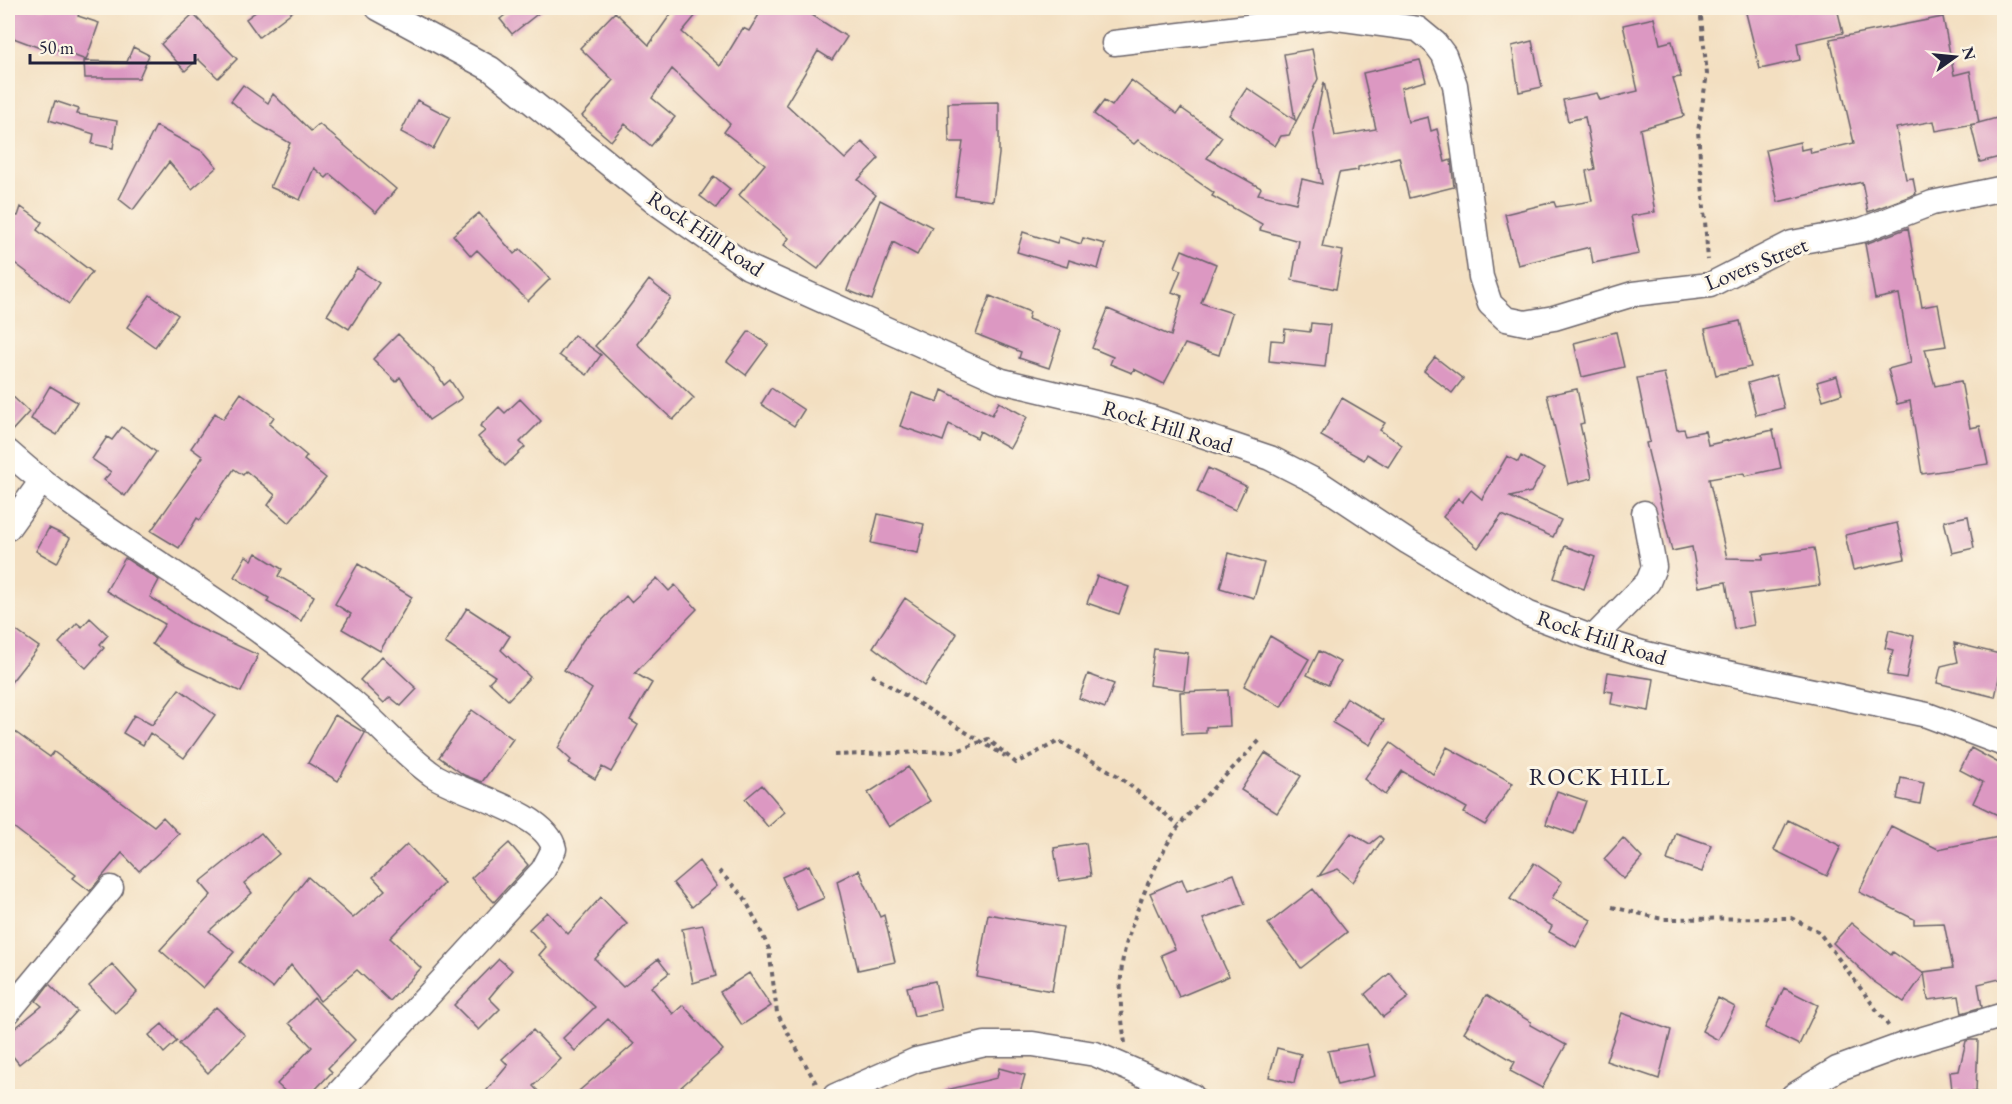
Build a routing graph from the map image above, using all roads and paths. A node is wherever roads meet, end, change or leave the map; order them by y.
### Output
1 (378, 8) edge
2 (1700, 8) edge
3 (1114, 43) dead end
4 (2004, 188) edge
5 (1710, 285) junction
6 (8, 452) edge
7 (41, 482) junction
8 (1644, 513) dead end
9 (8, 528) edge
10 (1593, 638) junction
11 (872, 675) dead end
12 (1261, 739) dead end
13 (2004, 744) edge
14 (834, 755) dead end
15 (1016, 763) junction
16 (1179, 825) junction
17 (719, 871) dead end
18 (111, 888) dead end
19 (1612, 907) dead end
20 (8, 1012) edge
21 (2004, 1015) edge
22 (1903, 1045) junction
23 (1128, 1068) junction
24 (826, 1091) edge
25 (346, 1092) edge
26 (1191, 1096) edge
27 (1793, 1096) edge

1 - 10 street, Rock Hill Road
2 - 5 path
3 - 5 street, Lovers Street
4 - 5 street, Lovers Street
6 - 7 street
7 - 9 street
7 - 25 street
8 - 10 street
10 - 13 street, Rock Hill Road
11 - 15 path
12 - 16 path
14 - 15 path
15 - 16 path
16 - 23 path
17 - 24 path
18 - 20 street
19 - 22 path
21 - 22 street
22 - 27 street
23 - 24 street
23 - 26 street

